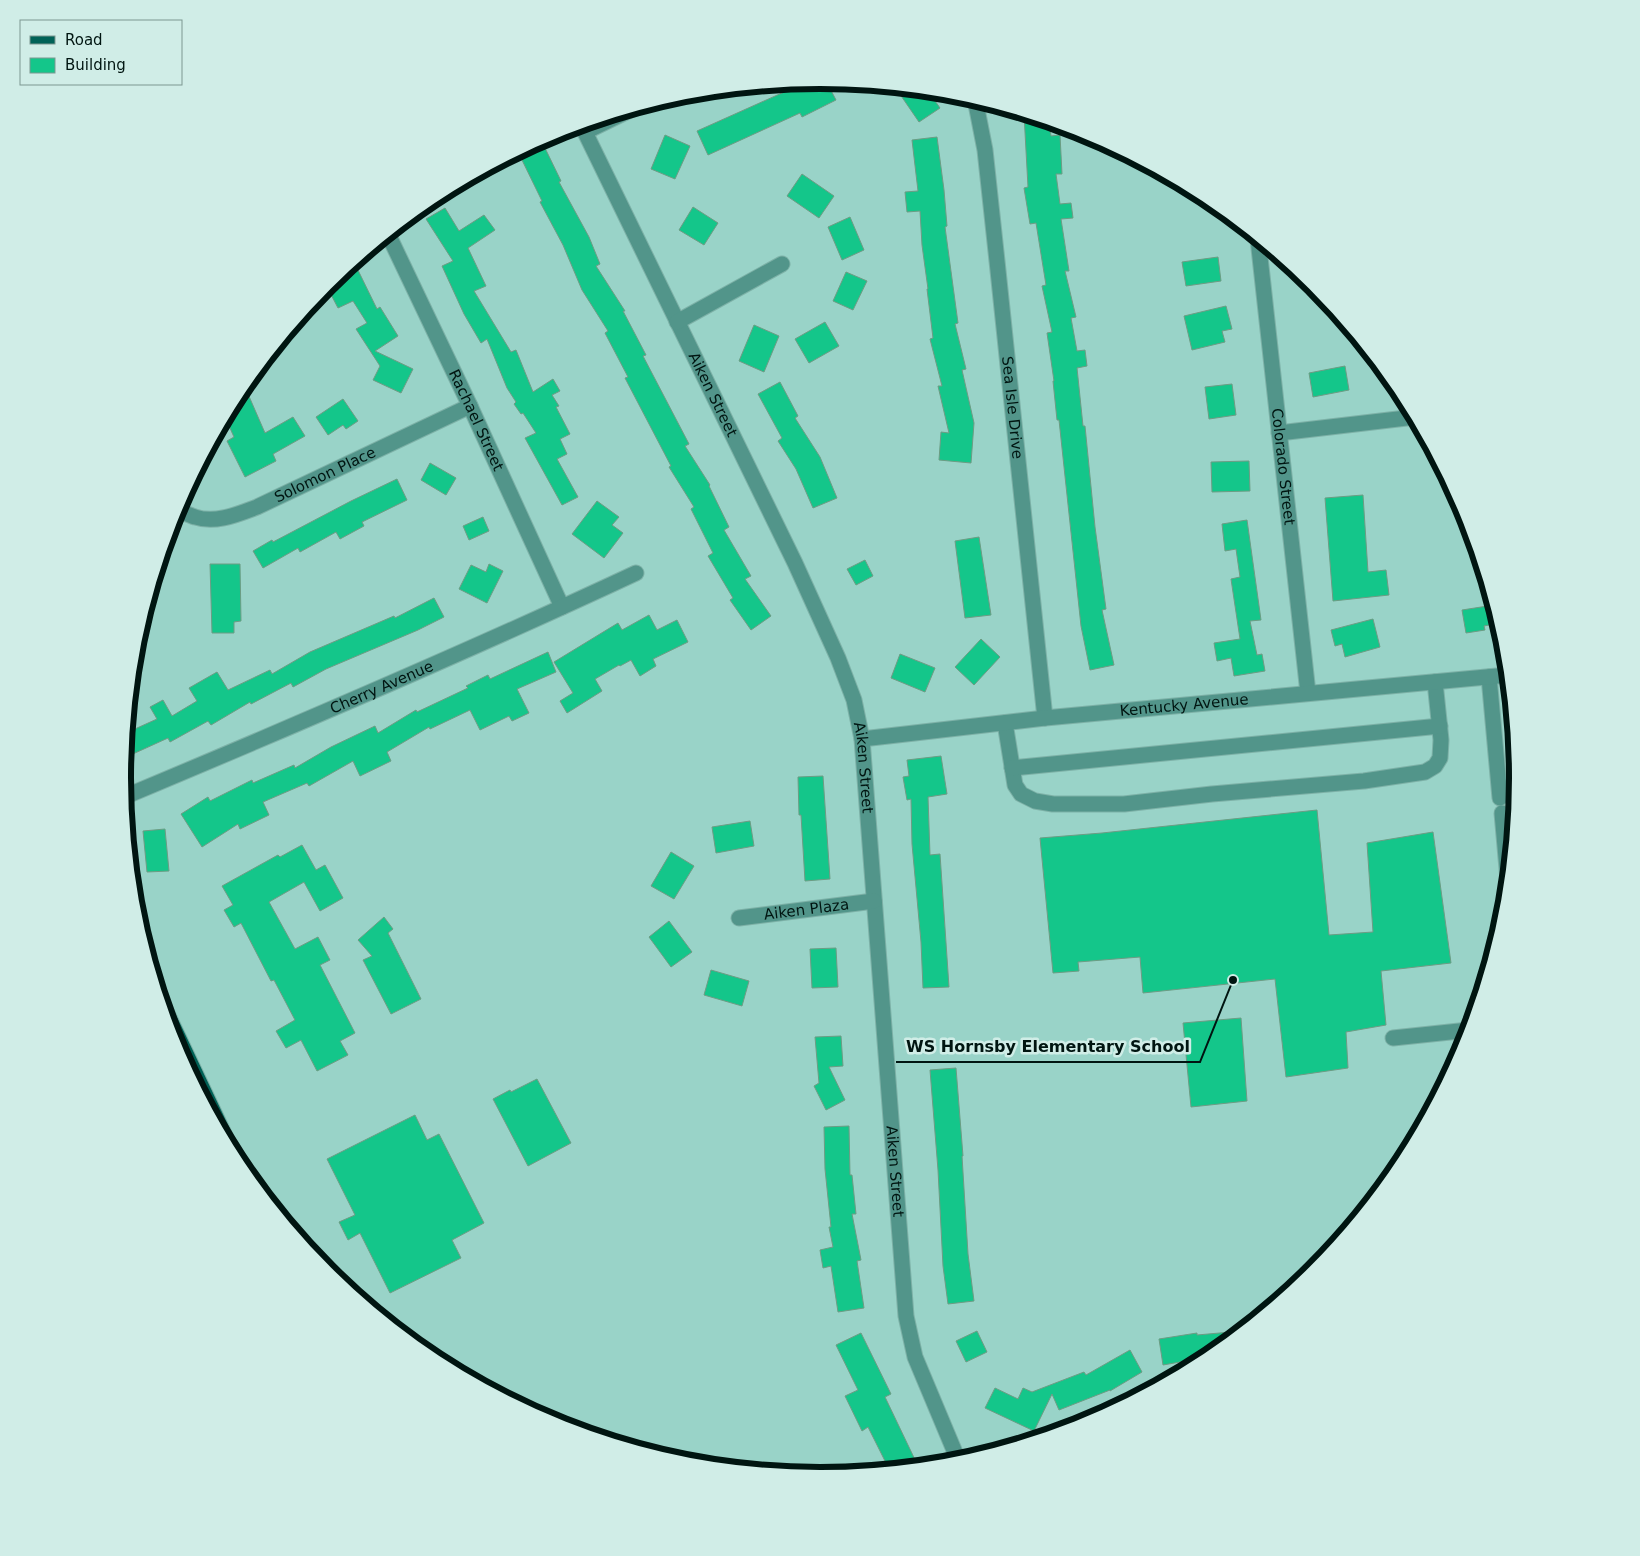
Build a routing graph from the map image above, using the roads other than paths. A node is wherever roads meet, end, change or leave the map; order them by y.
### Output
1 (976, 107) edge
2 (584, 130) edge
3 (390, 239) edge
4 (1259, 247) edge
5 (782, 264) dead end
6 (677, 322) junction
7 (470, 406) junction
8 (1407, 418) edge
9 (1279, 433) junction
10 (184, 512) edge
11 (636, 573) dead end
12 (562, 607) junction
13 (1501, 676) edge
14 (1489, 677) junction
15 (1435, 682) junction
16 (1308, 693) junction
17 (1045, 718) junction
18 (1005, 722) junction
19 (1440, 726) junction
20 (862, 739) junction
21 (1012, 768) junction
22 (131, 794) edge
23 (1505, 849) edge
24 (874, 901) junction
25 (739, 918) dead end
26 (1461, 1031) edge
27 (1393, 1038) dead end
28 (955, 1454) edge

1 - 17 street, Sea Isle Drive
2 - 6 street, Aiken Street
3 - 7 street, Rachael Street
4 - 9 street, Colorado Street
5 - 6 street
6 - 20 street, Aiken Street
7 - 10 street, Solomon Place
7 - 12 street, Rachael Street
8 - 9 street
9 - 16 street, Colorado Street
11 - 12 street, Cherry Avenue
12 - 22 street, Cherry Avenue
13 - 14 street, Kentucky Avenue
14 - 15 street, Kentucky Avenue
14 - 23 street
15 - 16 street, Kentucky Avenue
15 - 19 street
16 - 17 street, Kentucky Avenue
17 - 18 street, Kentucky Avenue
18 - 20 street, Kentucky Avenue
18 - 21 street
19 - 21 street
19 - 21 street
20 - 24 street, Aiken Street
24 - 25 street, Aiken Plaza
24 - 28 street, Aiken Street
26 - 27 street

